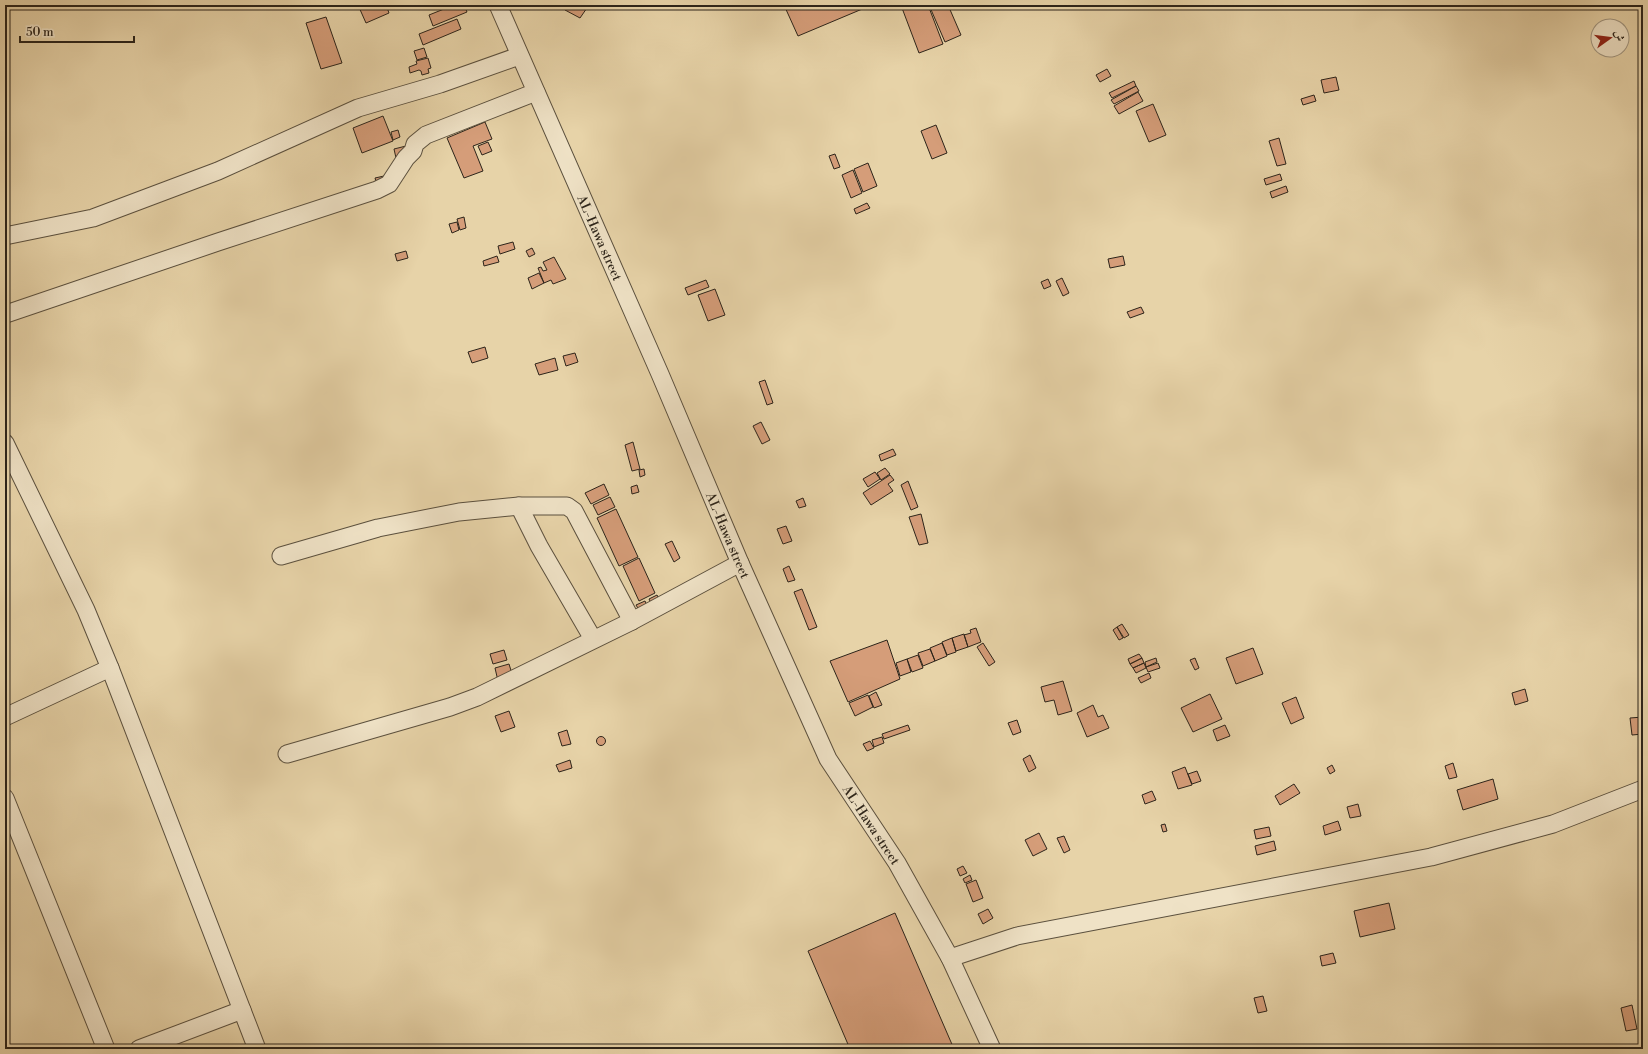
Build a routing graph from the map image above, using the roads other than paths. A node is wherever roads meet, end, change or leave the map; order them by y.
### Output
1 (498, 5) edge
2 (519, 56) junction
3 (536, 92) junction
4 (5, 236) edge
5 (6, 314) dead end
6 (5, 443) edge
7 (11, 472) edge
8 (519, 506) junction
9 (281, 556) dead end
10 (740, 563) junction
11 (632, 621) junction
12 (592, 639) junction
13 (110, 668) junction
14 (5, 717) edge
15 (287, 754) dead end
16 (1643, 789) edge
17 (5, 798) edge
18 (950, 958) junction
19 (242, 1010) junction
20 (106, 1049) edge
21 (139, 1049) edge
22 (258, 1049) edge
23 (992, 1049) edge

1 - 2 street, AL-Hawa street
2 - 3 street, AL-Hawa street
2 - 4 street
3 - 5 street
3 - 10 street, AL-Hawa street
6 - 7 street
7 - 13 street
8 - 9 street
8 - 11 street
8 - 12 street
10 - 11 street
10 - 18 street, AL-Hawa street
11 - 12 street
12 - 15 street
13 - 14 street
13 - 19 street
16 - 18 street
17 - 20 street
18 - 23 street, AL-Hawa street
19 - 21 street
19 - 22 street

